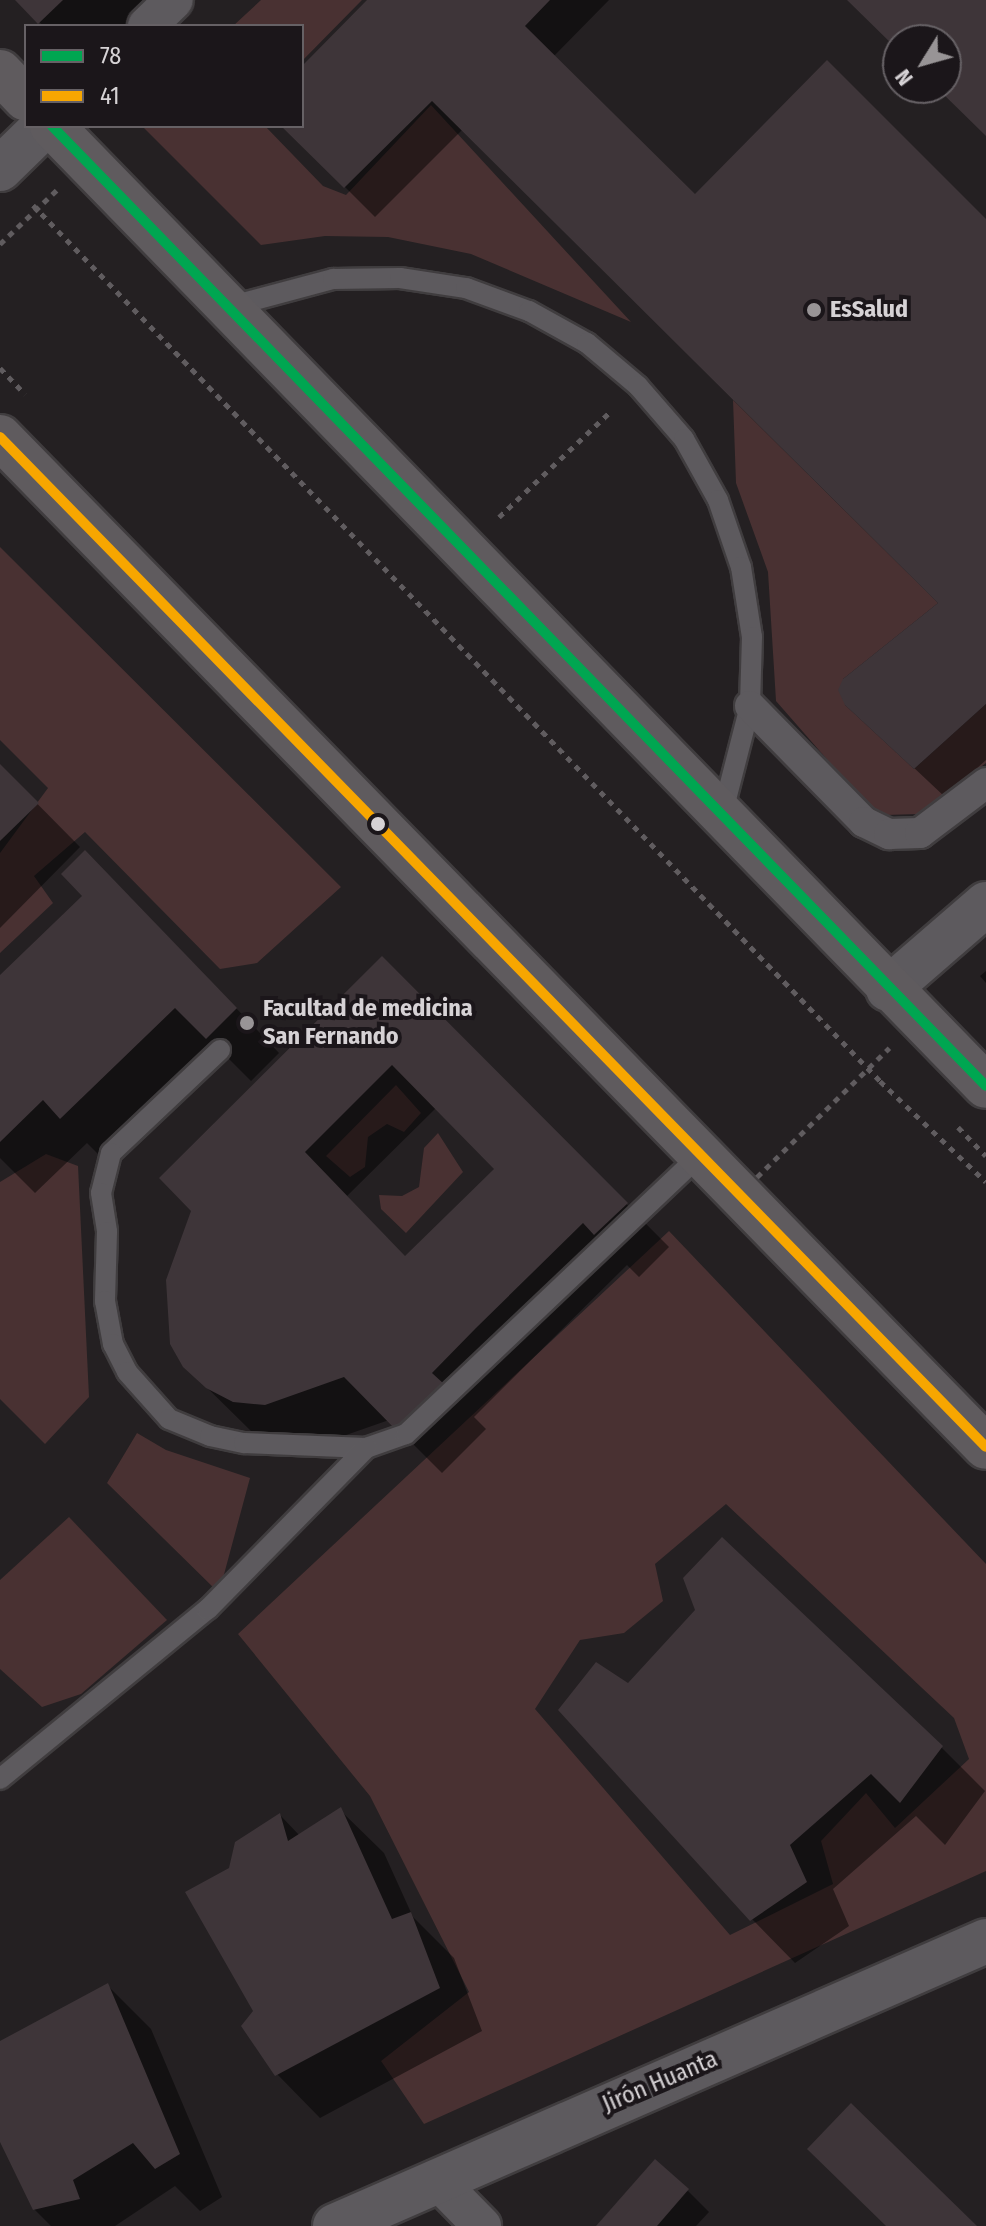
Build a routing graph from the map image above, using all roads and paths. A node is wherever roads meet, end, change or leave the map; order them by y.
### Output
1 (174, 0) edge
2 (149, 24) edge
3 (0, 72) edge
4 (24, 97) edge
5 (28, 152) edge
6 (61, 186) dead end
7 (0, 244) edge
8 (232, 306) junction
9 (638, 386) junction
10 (0, 437) edge
11 (467, 548) junction
12 (750, 706) junction
13 (986, 783) edge
14 (722, 815) junction
15 (986, 904) edge
16 (888, 989) junction
17 (889, 1048) dead end
18 (220, 1050) dead end
19 (986, 1086) edge
20 (698, 1157) junction
21 (757, 1177) dead end
22 (986, 1182) edge
23 (986, 1447) edge
24 (366, 1448) junction
25 (0, 1779) edge
26 (986, 1941) edge
27 (436, 2179) junction
28 (335, 2226) edge
29 (482, 2226) edge

1 - 2 street
3 - 4 main road
5 - 8 main road
5 - 22 path
6 - 7 path, bridge
8 - 9 lane
8 - 11 main road
9 - 11 path
9 - 12 lane
10 - 20 main road
11 - 14 main road
12 - 13 street
12 - 14 lane
14 - 16 main road
15 - 16 street
16 - 19 main road
17 - 21 path, bridge
18 - 24 lane
20 - 23 main road
20 - 24 lane
24 - 25 lane
26 - 27 street, Jirón Huanta
27 - 28 street, Jirón Huanta
27 - 29 street

